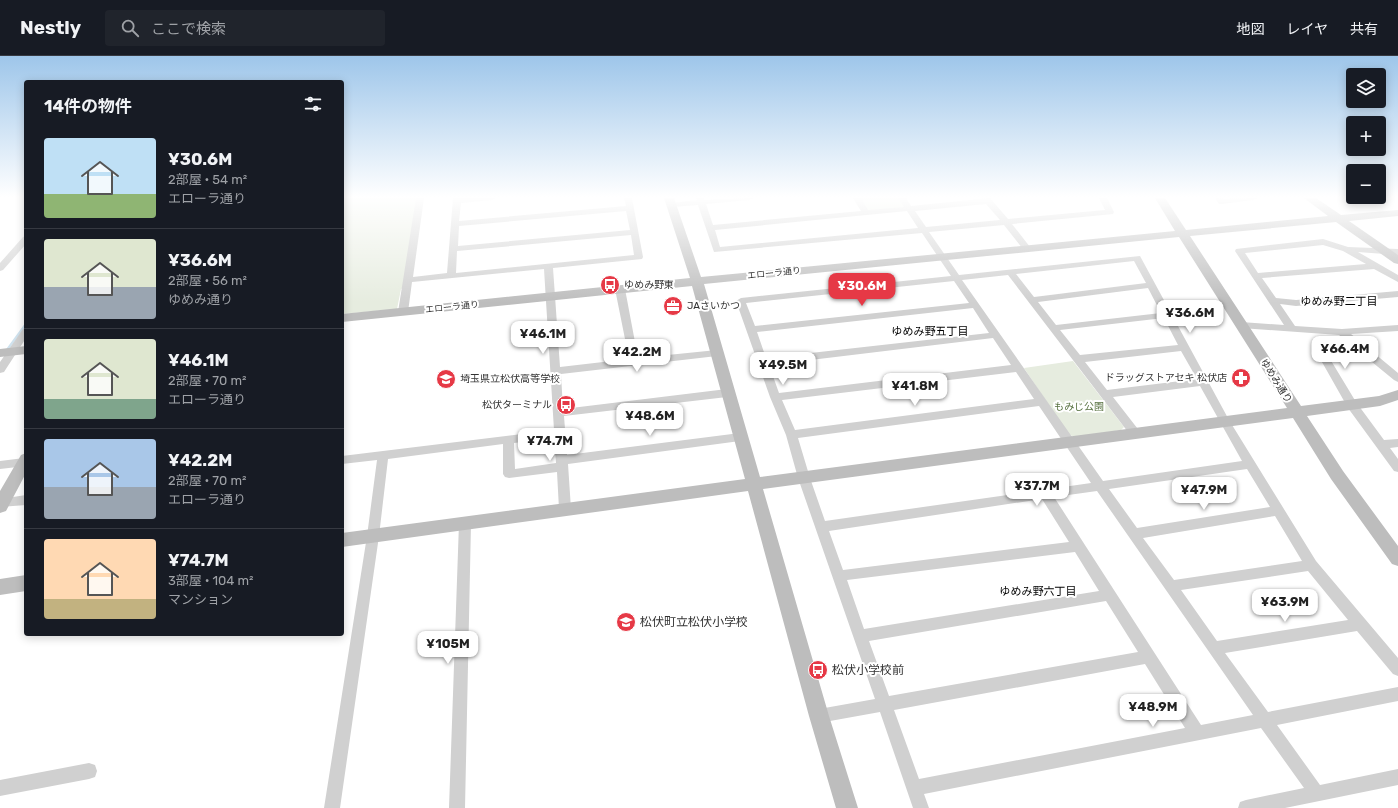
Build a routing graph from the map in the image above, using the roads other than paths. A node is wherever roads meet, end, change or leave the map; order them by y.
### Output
1 (415, 233) edge
2 (454, 233) edge
3 (623, 233) edge
4 (635, 233) edge
5 (680, 233) edge
6 (712, 233) edge
7 (892, 233) edge
8 (926, 233) edge
9 (1015, 233) edge
10 (1182, 233) joint
11 (1358, 233) edge
12 (24, 241) edge
13 (1026, 248) junction
14 (453, 249) junction
15 (1346, 249) junction
16 (1383, 251) junction
17 (1398, 252) edge
18 (942, 256) junction
19 (1398, 260) edge
20 (548, 266) junction
21 (1374, 266) junction
22 (0, 268) edge
23 (1010, 272) junction
24 (450, 275) junction
25 (1256, 276) junction
26 (957, 278) junction
27 (1398, 279) edge
28 (408, 280) junction
29 (697, 282) junction
30 (1151, 286) junction
31 (620, 290) junction
32 (1398, 294) edge
33 (550, 297) junction
34 (1032, 300) junction
35 (1273, 300) junction
36 (975, 305) junction
37 (403, 312) junction
38 (1167, 315) junction
39 (344, 318) edge
40 (1241, 325) junction
41 (1054, 328) junction
42 (1292, 328) junction
43 (1398, 328) edge
44 (751, 330) junction
45 (1342, 332) junction
46 (24, 333) edge
47 (996, 335) junction
48 (1185, 347) junction
49 (24, 350) edge
50 (6, 353) edge
51 (717, 353) junction
52 (1078, 359) junction
53 (1375, 360) junction
54 (634, 362) junction
55 (763, 362) junction
56 (1018, 368) junction
57 (0, 370) edge
58 (555, 371) junction
59 (1398, 378) edge
60 (1204, 382) junction
61 (727, 393) junction
62 (1105, 394) junction
63 (1398, 395) edge
64 (775, 396) junction
65 (1041, 402) junction
66 (1352, 406) junction
67 (1296, 412) junction
68 (558, 413) junction
69 (1224, 421) junction
70 (560, 433) junction
71 (1135, 433) junction
72 (792, 435) junction
73 (740, 437) junction
74 (508, 439) junction
75 (1069, 442) junction
76 (1398, 443) edge
77 (1381, 445) junction
78 (383, 455) junction
79 (344, 460) edge
80 (24, 461) edge
81 (24, 463) edge
82 (562, 464) junction
83 (1250, 464) junction
84 (0, 465) edge
85 (1398, 468) edge
86 (804, 478) junction
87 (755, 485) junction
88 (1099, 486) junction
89 (1045, 494) junction
90 (24, 500) edge
91 (1, 504) edge
92 (565, 509) junction
93 (1278, 511) junction
94 (465, 523) junction
95 (821, 527) junction
96 (1134, 534) junction
97 (373, 536) junction
98 (344, 540) edge
99 (1392, 544) edge
100 (1078, 546) junction
101 (1398, 559) edge
102 (1311, 565) junction
103 (838, 576) junction
104 (24, 583) edge
105 (1170, 586) junction
106 (0, 587) edge
107 (1109, 596) junction
108 (1360, 624) junction
109 (860, 636) junction
110 (1214, 648) junction
111 (1148, 657) junction
112 (1398, 669) edge
113 (1398, 694) edge
114 (884, 704) junction
115 (819, 716) junction
116 (1265, 720) junction
117 (1196, 733) junction
118 (89, 772) dead end
119 (1398, 777) edge
120 (0, 788) edge
121 (914, 788) junction
122 (1316, 794) junction
123 (332, 808) edge
124 (456, 808) edge
125 (847, 808) edge
126 (921, 808) edge
127 (1246, 808) edge

1 - 28 street
2 - 14 street
3 - 14 street
4 - 20 street
5 - 29 street
6 - 7 street
8 - 18 street
9 - 13 street
10 - 13 street, エローラ通り
10 - 40 street, ゆめみ通り
11 - 16 street
12 - 22 street
13 - 18 street, エローラ通り
14 - 24 street
15 - 16 street
15 - 21 street
15 - 25 street
16 - 17 street
16 - 19 street
18 - 26 street
18 - 29 street, エローラ通り
20 - 24 street
20 - 33 street
21 - 25 street
21 - 27 street
23 - 26 street
23 - 30 street
23 - 34 street
24 - 28 street
25 - 35 street
26 - 36 street
26 - 44 street
28 - 37 street
29 - 31 street, エローラ通り
29 - 51 street
30 - 34 street
30 - 38 street
31 - 33 street, エローラ通り
31 - 54 street
32 - 35 street
33 - 37 street, エローラ通り
33 - 58 street
34 - 41 street
35 - 42 street
36 - 44 street
36 - 47 street
37 - 39 street, エローラ通り
38 - 41 street
38 - 48 street
40 - 42 street
40 - 67 street, ゆめみ通り
41 - 52 street
42 - 45 street
43 - 45 street
44 - 55 street
45 - 53 street
46 - 50 street
47 - 55 street
47 - 56 street
48 - 52 street
48 - 60 street
49 - 50 street
50 - 57 street
51 - 54 street
51 - 61 street
52 - 62 street
53 - 59 street
53 - 66 street
54 - 58 street
55 - 64 street
56 - 64 street
56 - 65 street
58 - 68 street
60 - 62 street
60 - 69 street
61 - 68 street
61 - 73 street
62 - 71 street
63 - 66 street
64 - 72 street
65 - 72 street
65 - 75 street
66 - 67 street
66 - 77 street
67 - 69 street
67 - 99 street, ゆめみ通り
68 - 70 street
69 - 71 street
69 - 83 street
70 - 74 street
70 - 82 street
71 - 75 street
72 - 86 street
73 - 82 street
73 - 87 street
74 - 78 street
74 - 82 street
75 - 86 street
75 - 88 street
76 - 77 street
77 - 85 street
78 - 79 street
78 - 97 street
80 - 84 street
81 - 91 street
82 - 92 street
83 - 88 street
83 - 93 street
86 - 87 street
86 - 95 street
87 - 92 street
87 - 115 street
88 - 89 street
88 - 96 street
89 - 95 street
89 - 100 street
90 - 91 street
92 - 94 street
93 - 96 street
93 - 102 street
94 - 97 street
94 - 124 street
95 - 103 street
96 - 105 street
97 - 98 street
97 - 123 street
99 - 101 street, ゆめみ通り
100 - 103 street
100 - 107 street
102 - 105 street
102 - 108 street
103 - 109 street
104 - 106 street
105 - 110 street
107 - 109 street
107 - 111 street
108 - 110 street
108 - 112 street
109 - 114 street
110 - 116 street
111 - 114 street
111 - 117 street
113 - 116 street
114 - 115 street
114 - 121 street
115 - 125 street
116 - 117 street
116 - 122 street
117 - 121 street
118 - 120 street
119 - 122 street
121 - 126 street
122 - 127 street

